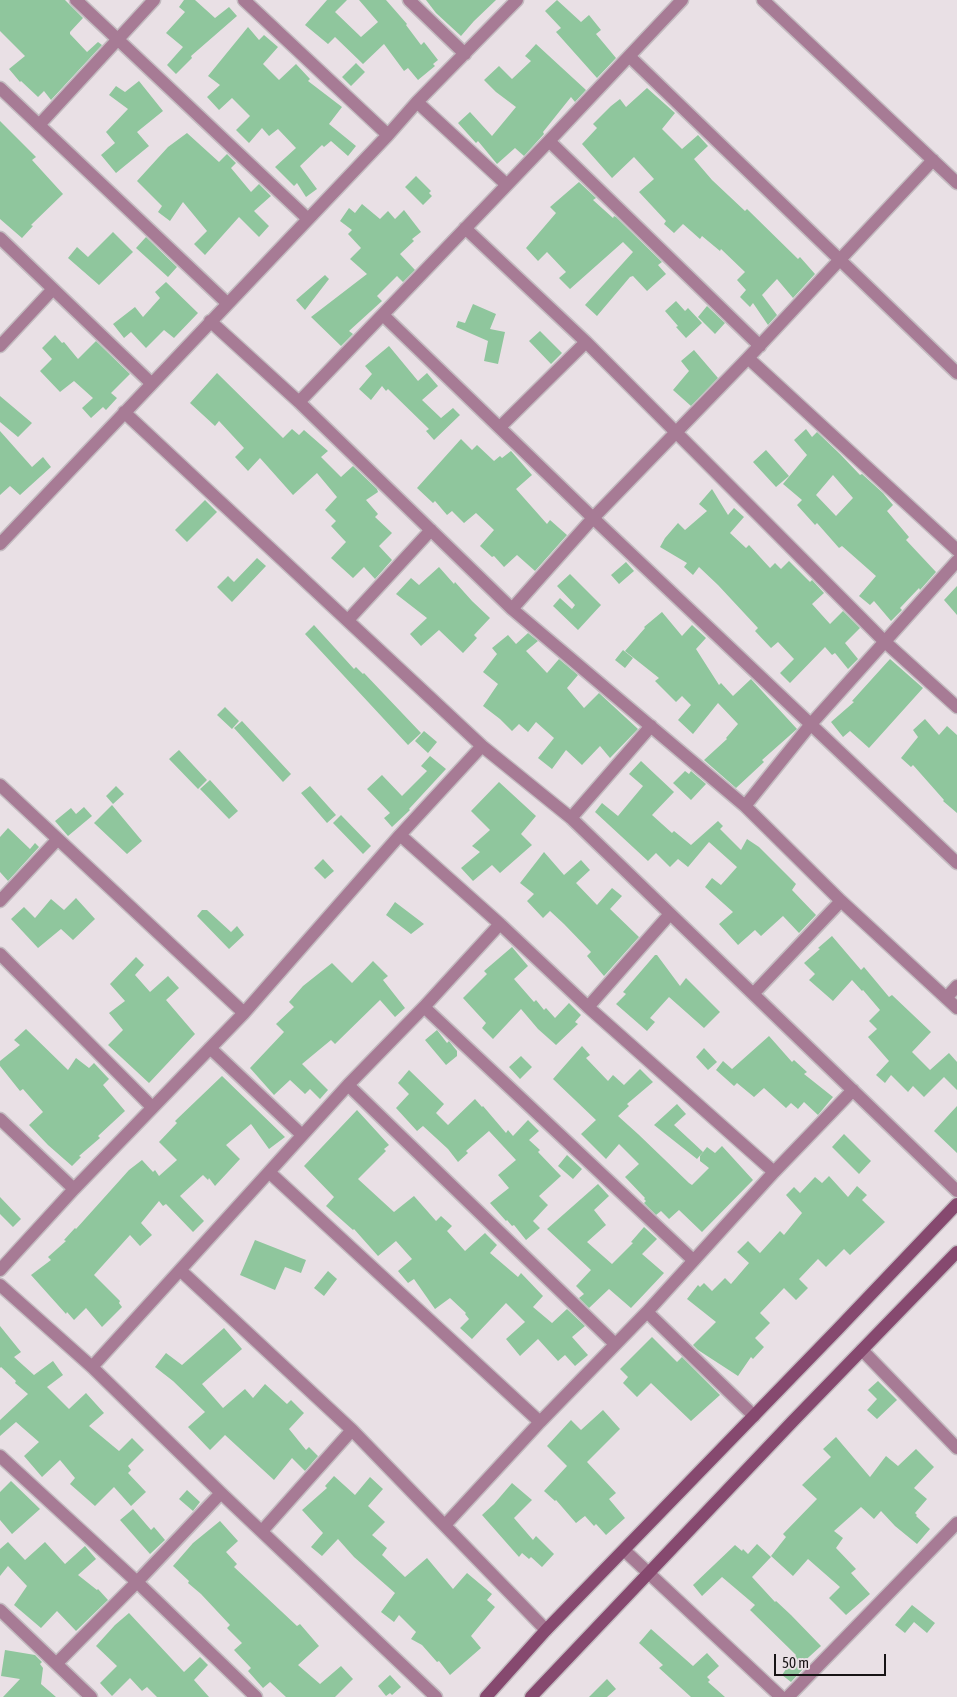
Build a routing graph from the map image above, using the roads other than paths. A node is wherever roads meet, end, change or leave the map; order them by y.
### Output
1 (76, 0) edge
2 (154, 0) edge
3 (244, 0) edge
4 (409, 0) edge
5 (517, 0) edge
6 (682, 0) edge
7 (769, 2) edge
8 (118, 39) junction
9 (465, 54) junction
10 (630, 57) junction
11 (2, 95) edge
12 (417, 102) junction
13 (39, 125) junction
14 (388, 135) junction
15 (550, 141) junction
16 (933, 160) junction
17 (957, 183) edge
18 (507, 185) junction
19 (308, 218) junction
20 (465, 228) junction
21 (0, 238) edge
22 (840, 261) junction
23 (53, 289) junction
24 (227, 303) junction
25 (383, 315) junction
26 (210, 321) junction
27 (586, 342) junction
28 (0, 346) edge
29 (760, 346) junction
30 (748, 358) junction
31 (957, 373) edge
32 (151, 383) junction
33 (299, 402) junction
34 (124, 412) junction
35 (500, 427) junction
36 (676, 432) junction
37 (594, 518) junction
38 (431, 530) junction
39 (0, 544) edge
40 (957, 550) edge
41 (957, 561) edge
42 (512, 609) junction
43 (348, 620) junction
44 (884, 641) junction
45 (957, 707) edge
46 (811, 724) junction
47 (651, 726) junction
48 (482, 746) junction
49 (0, 786) edge
50 (745, 806) junction
51 (571, 818) junction
52 (400, 834) junction
53 (57, 840) junction
54 (957, 864) edge
55 (0, 901) edge
56 (841, 901) junction
57 (670, 914) junction
58 (500, 924) junction
59 (0, 954) edge
60 (957, 986) edge
61 (754, 993) junction
62 (946, 998) junction
63 (424, 1007) junction
64 (588, 1007) junction
65 (957, 1008) edge
66 (244, 1013) junction
67 (210, 1048) junction
68 (348, 1085) junction
69 (853, 1090) junction
70 (152, 1107) junction
71 (0, 1119) edge
72 (302, 1136) junction
73 (774, 1172) junction
74 (270, 1173) junction
75 (74, 1189) junction
76 (957, 1191) edge
77 (957, 1204) edge
78 (957, 1252) edge
79 (693, 1260) junction
80 (0, 1270) edge
81 (180, 1270) junction
82 (0, 1285) edge
83 (647, 1312) junction
84 (614, 1344) junction
85 (862, 1350) junction
86 (92, 1366) junction
87 (754, 1416) junction
88 (540, 1422) junction
89 (352, 1430) junction
90 (957, 1448) edge
91 (0, 1456) edge
92 (221, 1493) junction
93 (957, 1523) edge
94 (445, 1525) junction
95 (262, 1531) junction
96 (625, 1551) junction
97 (649, 1574) junction
98 (137, 1582) junction
99 (0, 1610) edge
100 (546, 1630) junction
101 (57, 1663) junction
102 (92, 1697) edge
103 (256, 1697) edge
104 (436, 1697) edge
105 (486, 1697) edge
106 (531, 1697) edge
107 (781, 1697) edge
108 (788, 1697) edge

1 - 8 street
2 - 8 street
3 - 14 street
4 - 9 street
5 - 9 street
6 - 10 street
7 - 16 street
8 - 13 street
8 - 19 street
9 - 12 street
10 - 15 street
10 - 22 street
11 - 13 street
12 - 14 street
12 - 18 street
13 - 24 street
14 - 19 street
15 - 18 street
15 - 29 street
16 - 17 street
16 - 22 street
18 - 20 street
19 - 24 street
20 - 25 street
20 - 27 street
21 - 23 street
22 - 29 street
22 - 31 street
23 - 28 street
23 - 32 street
24 - 26 street
25 - 33 street
25 - 35 street
26 - 32 street
26 - 33 street
27 - 35 street
27 - 36 street
29 - 30 street
30 - 36 street
30 - 40 street
32 - 34 street
33 - 38 street
34 - 39 street
34 - 43 street
35 - 37 street
36 - 37 street
36 - 44 street
37 - 42 street
37 - 46 street
38 - 42 street
38 - 43 street
41 - 44 street
42 - 47 street
43 - 48 street
44 - 45 street
44 - 46 street
46 - 50 street
46 - 54 street
47 - 50 street
47 - 51 street
48 - 51 street
48 - 52 street
49 - 53 street
50 - 56 street
51 - 57 street
52 - 58 street
52 - 66 street
53 - 55 street
53 - 66 street
56 - 61 street
56 - 62 street
57 - 61 street
57 - 64 street
58 - 63 street
58 - 64 street
59 - 70 street
60 - 62 street
61 - 69 street
62 - 65 street
63 - 68 street
63 - 79 street
64 - 73 street
66 - 67 street
67 - 70 street
67 - 72 street
68 - 72 street
68 - 84 street
69 - 73 street
69 - 76 street
70 - 75 street
71 - 75 street
72 - 74 street
73 - 79 street
74 - 81 street
74 - 88 street
75 - 80 street
77 - 87 main road
78 - 85 main road
79 - 83 street
81 - 86 street
81 - 89 street
82 - 86 street
83 - 84 street
83 - 87 street
84 - 88 street
85 - 90 street
85 - 97 main road
86 - 92 street
87 - 96 main road
88 - 94 street
89 - 94 street
89 - 95 street
91 - 98 street
92 - 95 street
92 - 98 street
93 - 108 street
94 - 100 street
95 - 104 street
96 - 97 street
96 - 100 main road
97 - 106 main road
97 - 107 street
98 - 101 street
98 - 103 street
99 - 101 street
100 - 105 main road
101 - 102 street

